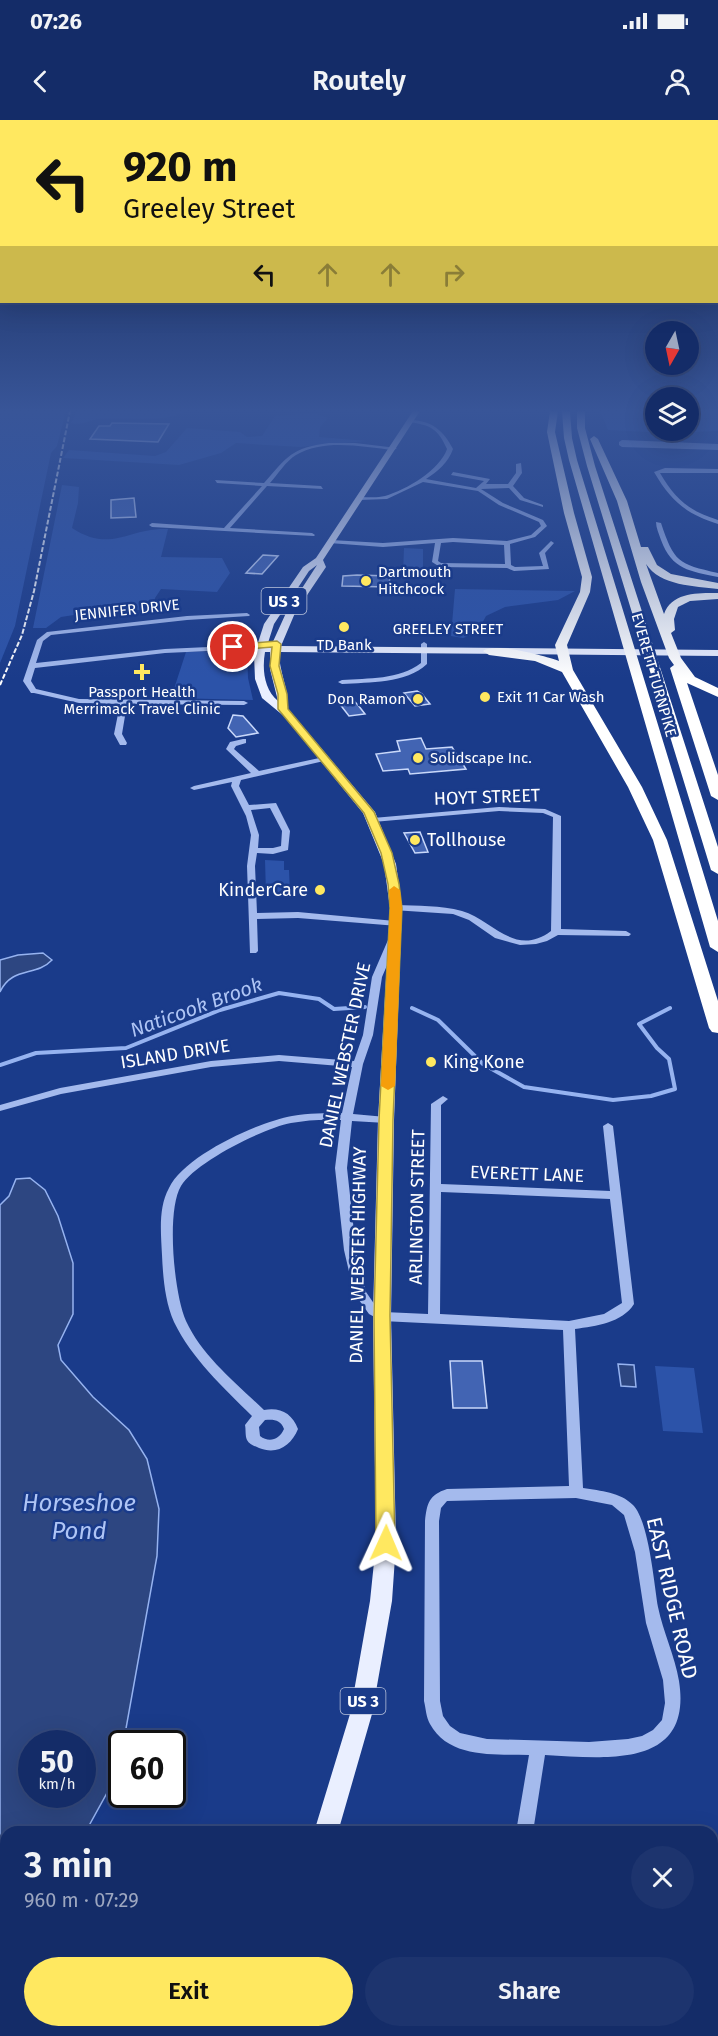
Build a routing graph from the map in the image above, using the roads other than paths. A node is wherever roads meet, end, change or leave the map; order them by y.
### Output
1 (252, 500) edge
2 (360, 500) edge
3 (497, 500) edge
4 (526, 500) edge
5 (566, 500) edge
6 (585, 500) edge
7 (601, 500) edge
8 (622, 500) edge
9 (675, 500) edge
10 (541, 506) dead end
11 (718, 522) edge
12 (658, 523) dead end
13 (152, 525) dead end
14 (226, 529) junction
15 (312, 535) dead end
16 (635, 538) junction
17 (438, 542) junction
18 (330, 543) junction
19 (507, 543) junction
20 (550, 543) dead end
21 (320, 560) junction
22 (508, 566) junction
23 (718, 575) edge
24 (718, 586) edge
25 (718, 596) edge
26 (247, 615) dead end
27 (668, 638) junction
28 (258, 647) junction
29 (276, 647) junction
30 (718, 647) edge
31 (424, 648) junction
32 (561, 649) junction
33 (324, 650) junction
34 (644, 650) junction
35 (489, 651) junction
36 (718, 653) edge
37 (675, 658) junction
38 (31, 666) junction
39 (567, 670) junction
40 (276, 674) junction
41 (342, 682) dead end
42 (717, 693) edge
43 (124, 702) junction
44 (244, 703) dead end
45 (283, 709) junction
46 (243, 741) dead end
47 (123, 743) dead end
48 (324, 759) junction
49 (256, 774) junction
50 (237, 779) junction
51 (194, 788) dead end
52 (718, 796) edge
53 (246, 808) junction
54 (373, 820) junction
55 (252, 850) junction
56 (718, 870) edge
57 (396, 908) junction
58 (252, 916) junction
59 (395, 931) junction
60 (556, 932) junction
61 (626, 934) dead end
62 (718, 947) edge
63 (253, 951) dead end
64 (718, 1028) edge
65 (358, 1064) junction
66 (443, 1099) dead end
67 (0, 1108) edge
68 (347, 1116) junction
69 (386, 1120) junction
70 (608, 1126) dead end
71 (435, 1188) junction
72 (616, 1195) junction
73 (382, 1316) junction
74 (434, 1318) junction
75 (569, 1326) junction
76 (261, 1416) dead end
77 (576, 1492) junction
78 (538, 1747) junction
79 (328, 1826) edge
80 (525, 1826) edge

1 - 14 street
2 - 18 main road, DANIEL WEBSTER HIGHWAY / US 3
3 - 19 street
4 - 10 street
5 - 32 highway
6 - 34 highway, EVERETT TURNPIKE
7 - 34 highway, EVERETT TURNPIKE
8 - 16 highway
9 - 11 street
12 - 23 street
13 - 14 street
14 - 15 street
16 - 24 highway
16 - 27 highway
17 - 18 street
17 - 19 street
17 - 22 street
18 - 21 main road, DANIEL WEBSTER HIGHWAY / US 3
19 - 22 street
20 - 22 street
21 - 28 main road, DANIEL WEBSTER HIGHWAY / US 3
21 - 29 main road, DANIEL WEBSTER HIGHWAY / US 3
25 - 27 highway
26 - 38 street, JENNIFER DRIVE
27 - 37 highway
28 - 29 main road, GREELEY STREET
28 - 38 street, GREELEY STREET
28 - 45 main road, DANIEL WEBSTER HIGHWAY / US 3
29 - 31 main road, GREELEY STREET
29 - 33 main road, GREELEY STREET
29 - 40 main road, DANIEL WEBSTER HIGHWAY / US 3
30 - 34 main road
31 - 32 main road, GREELEY STREET
31 - 33 main road, GREELEY STREET
31 - 35 main road, GREELEY STREET
31 - 41 street
32 - 34 main road, GREELEY STREET
32 - 35 main road, GREELEY STREET
32 - 39 highway
33 - 40 main road
34 - 36 main road
34 - 56 highway, EVERETT TURNPIKE
34 - 62 highway, EVERETT TURNPIKE
35 - 39 highway
37 - 42 highway
37 - 52 highway
38 - 43 street
39 - 64 highway
40 - 45 main road, DANIEL WEBSTER HIGHWAY / US 3
43 - 44 street
43 - 47 street
45 - 48 main road, DANIEL WEBSTER HIGHWAY / US 3
46 - 49 street
48 - 49 street
48 - 54 main road, DANIEL WEBSTER HIGHWAY / US 3
49 - 50 street
50 - 51 street
50 - 53 street
53 - 55 street
53 - 55 street
54 - 57 main road, DANIEL WEBSTER HIGHWAY / US 3
54 - 60 street, HOYT STREET
55 - 58 street
57 - 59 main road, DANIEL WEBSTER HIGHWAY / US 3
57 - 60 street
58 - 59 street
58 - 63 street
59 - 65 street, DANIEL WEBSTER DRIVE
59 - 69 main road, DANIEL WEBSTER HIGHWAY / US 3
60 - 61 street
65 - 67 street, ISLAND DRIVE
65 - 68 street, DANIEL WEBSTER DRIVE
66 - 71 street, ARLINGTON STREET
68 - 69 street
68 - 73 street, DANIEL WEBSTER DRIVE
68 - 76 street
69 - 73 main road, DANIEL WEBSTER HIGHWAY / US 3
70 - 72 street
71 - 72 street, EVERETT LANE
71 - 74 street, ARLINGTON STREET
72 - 75 street
73 - 74 street
73 - 79 main road, DANIEL WEBSTER HIGHWAY / US 3
74 - 75 street
75 - 77 street
77 - 78 street, EAST RIDGE ROAD
77 - 78 street, EAST RIDGE ROAD
78 - 80 street

